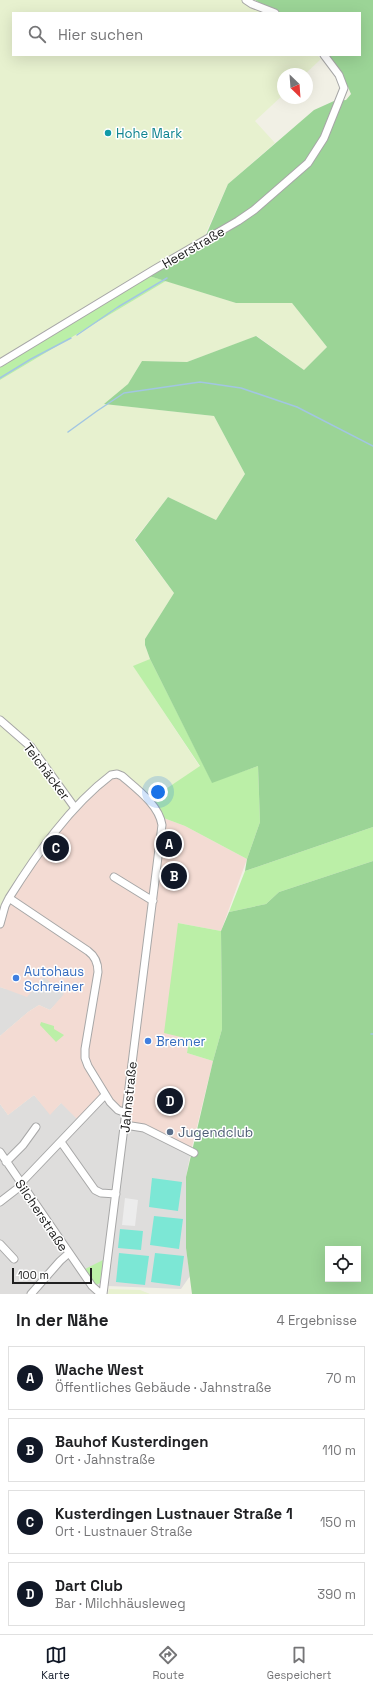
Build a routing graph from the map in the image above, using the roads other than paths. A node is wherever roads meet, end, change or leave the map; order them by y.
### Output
1 (246, 0) edge
2 (272, 12) edge
3 (325, 56) edge
4 (0, 363) edge
5 (0, 720) edge
6 (75, 808) junction
7 (114, 877) dead end
8 (9, 898) junction
9 (153, 901) junction
10 (0, 924) edge
11 (105, 1095) junction
12 (126, 1113) junction
13 (125, 1125) junction
14 (36, 1127) dead end
15 (61, 1142) junction
16 (0, 1152) edge
17 (194, 1153) dead end
18 (6, 1162) junction
19 (21, 1184) junction
20 (116, 1194) junction
21 (0, 1202) edge
22 (0, 1244) edge
23 (69, 1253) junction
24 (14, 1259) dead end
25 (32, 1294) edge
26 (102, 1294) edge

1 - 2 street
3 - 4 street, Heerstraße
5 - 6 street, Teichäcker
6 - 8 street
6 - 9 street, Jahnstraße
7 - 9 street
8 - 10 street
8 - 11 street
9 - 12 street, Jahnstraße
11 - 12 street
11 - 15 street
12 - 13 street, Jahnstraße
13 - 17 street
13 - 20 street, Jahnstraße
14 - 18 street
15 - 19 street
15 - 20 street
16 - 18 street, Silcherstraße
18 - 19 street, Silcherstraße
19 - 21 street
19 - 23 street, Silcherstraße
20 - 26 street, Jahnstraße
22 - 24 street
23 - 25 street
23 - 26 street, Silcherstraße

